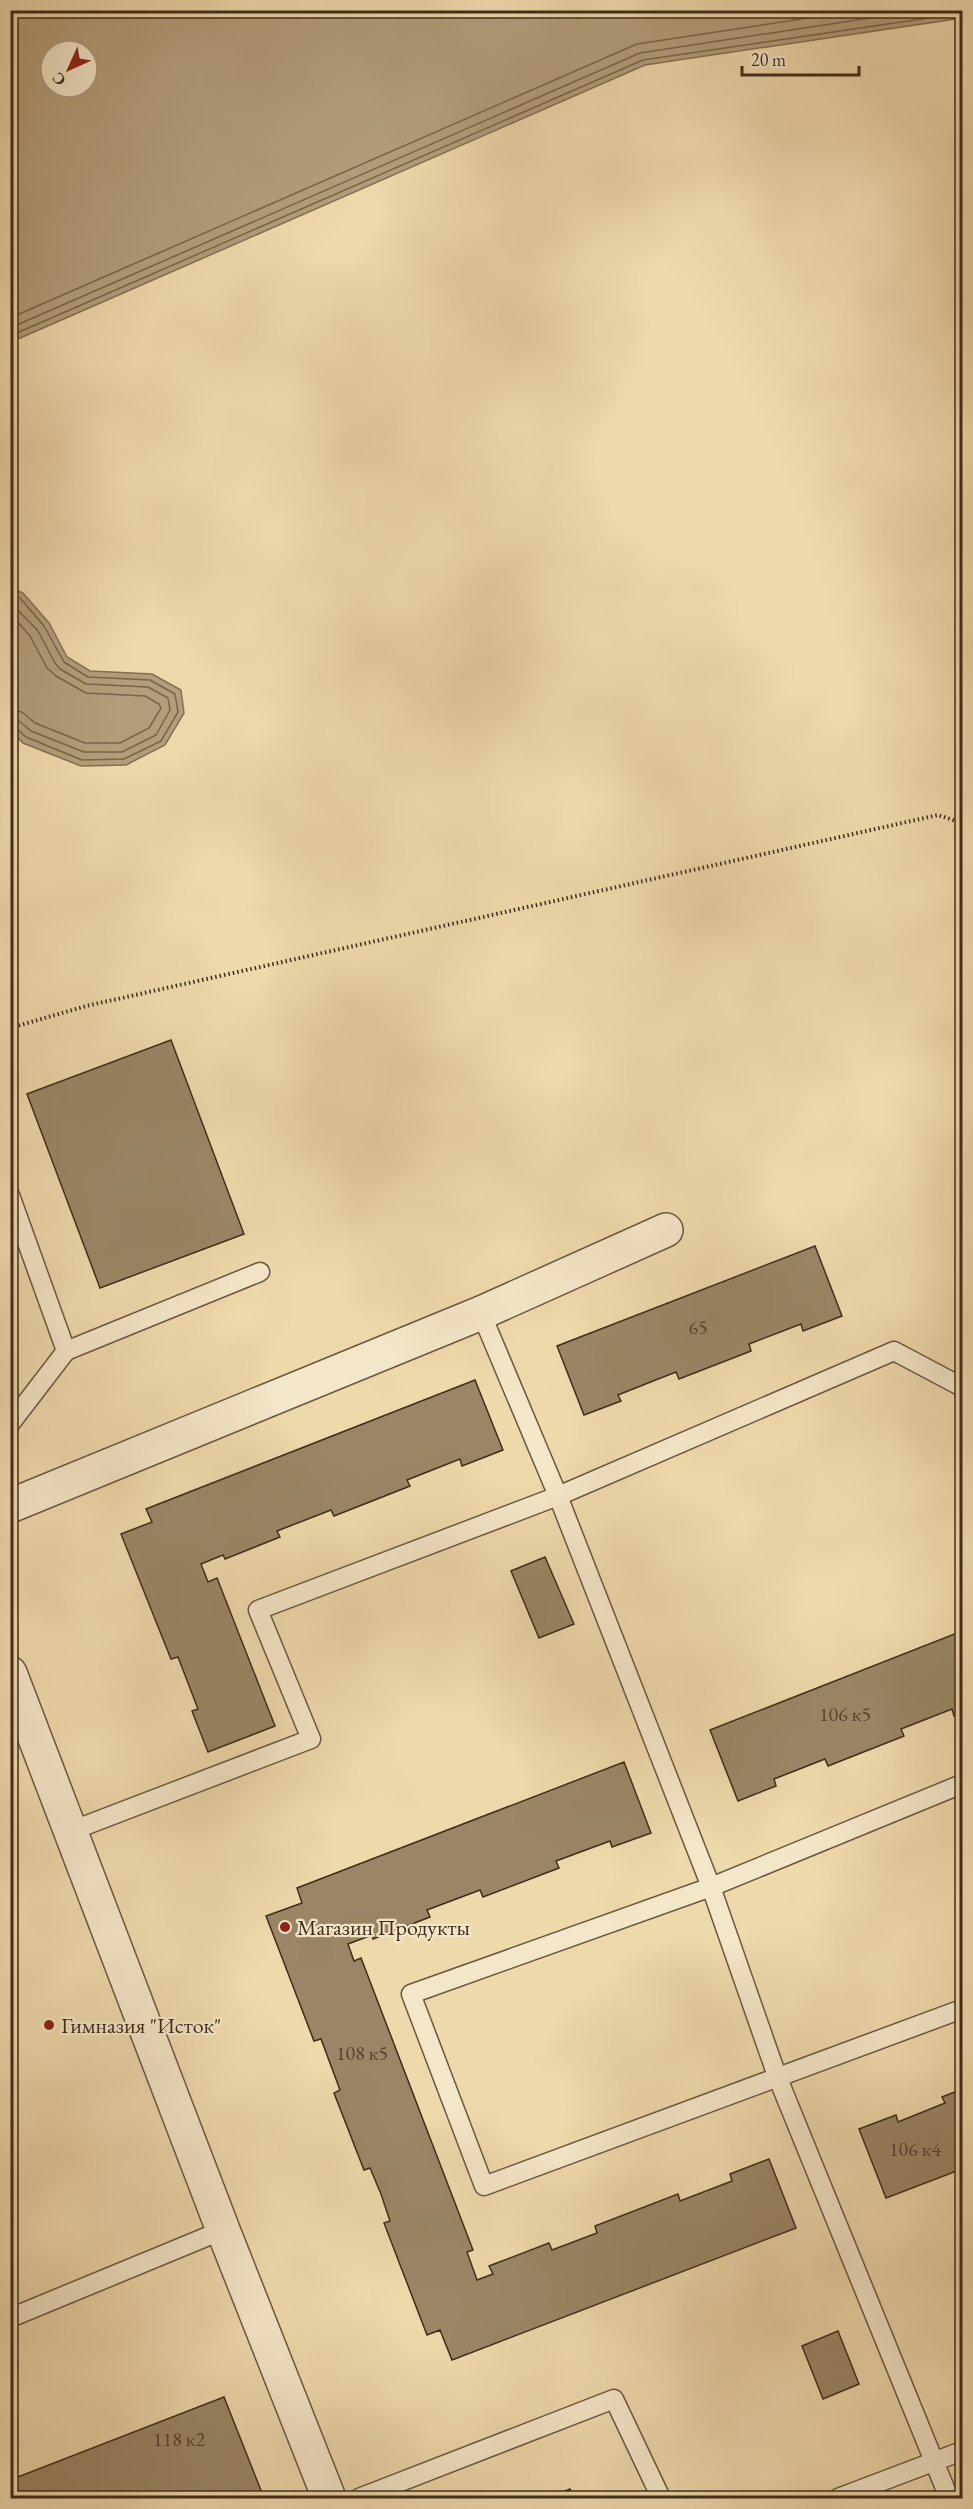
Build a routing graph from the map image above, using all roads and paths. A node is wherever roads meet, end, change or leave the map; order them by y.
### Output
1 (963, 823) edge
2 (10, 1028) edge
3 (10, 1195) edge
4 (666, 1230) dead end
5 (260, 1272) dead end
6 (481, 1313) junction
7 (66, 1351) junction
8 (963, 1387) edge
9 (10, 1424) edge
10 (558, 1496) junction
11 (10, 1506) edge
12 (10, 1673) edge
13 (963, 1784) edge
14 (71, 1831) junction
15 (711, 1887) junction
16 (963, 2009) edge
17 (777, 2076) junction
18 (223, 2230) junction
19 (10, 2318) edge
20 (963, 2451) edge
21 (934, 2462) junction
22 (329, 2499) edge
23 (359, 2499) edge
24 (661, 2499) edge
25 (838, 2499) edge
26 (949, 2499) edge

1 - 2 path
3 - 7 lane
4 - 6 street
5 - 7 lane
6 - 10 lane
6 - 11 street
7 - 9 lane
8 - 10 lane
10 - 14 lane
10 - 15 lane
12 - 14 street
13 - 15 lane
14 - 18 street
15 - 17 lane
15 - 17 lane
16 - 17 lane
17 - 21 lane
18 - 19 lane
18 - 22 street
20 - 21 lane
21 - 25 lane
21 - 26 lane
23 - 24 lane

